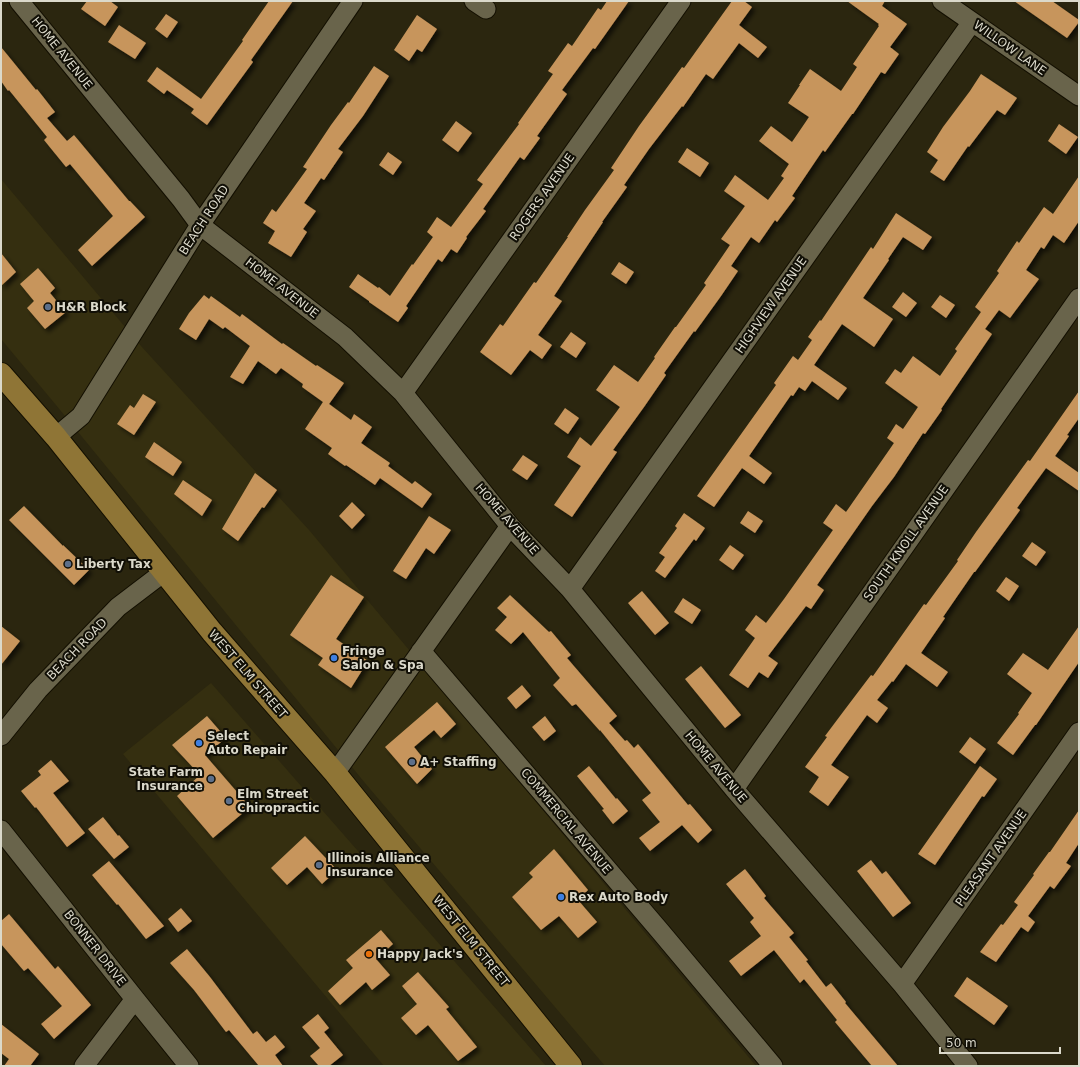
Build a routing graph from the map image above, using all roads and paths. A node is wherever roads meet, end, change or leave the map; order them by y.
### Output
1 (353, 1) edge
2 (681, 1) edge
3 (942, 1) edge
4 (30, 5) edge
5 (972, 22) junction
6 (1079, 96) edge
7 (200, 225) junction
8 (1079, 298) edge
9 (1, 374) edge
10 (403, 393) junction
11 (56, 437) junction
12 (510, 526) junction
13 (164, 572) junction
14 (570, 589) junction
15 (421, 651) junction
16 (1079, 732) edge
17 (1, 736) edge
18 (335, 773) junction
19 (734, 789) junction
20 (1, 830) edge
21 (902, 984) junction
22 (135, 999) junction
23 (84, 1066) edge
24 (189, 1066) edge
25 (571, 1066) edge
26 (773, 1066) edge
27 (968, 1066) edge

1 - 7 street, BEACH ROAD
2 - 10 street, ROGERS AVENUE
3 - 5 street, WILLOW LANE
4 - 7 street, HOME AVENUE
5 - 6 street, WILLOW LANE
5 - 14 street, HIGHVIEW AVENUE
7 - 10 street, HOME AVENUE
7 - 11 street, BEACH ROAD
8 - 19 street, SOUTH KNOLL AVENUE
9 - 11 main road, WEST ELM STREET
10 - 12 street, HOME AVENUE
11 - 13 main road, WEST ELM STREET
12 - 14 street, HOME AVENUE
12 - 15 street
13 - 17 street, BEACH ROAD
13 - 18 main road, WEST ELM STREET
14 - 19 street, HOME AVENUE
15 - 18 street
15 - 26 street, COMMERCIAL AVENUE
16 - 21 street, PLEASANT AVENUE
18 - 25 main road, WEST ELM STREET
19 - 21 street, HOME AVENUE
20 - 22 street, BONNER DRIVE
21 - 27 street, HOME AVENUE
22 - 23 street
22 - 24 street, BONNER DRIVE

